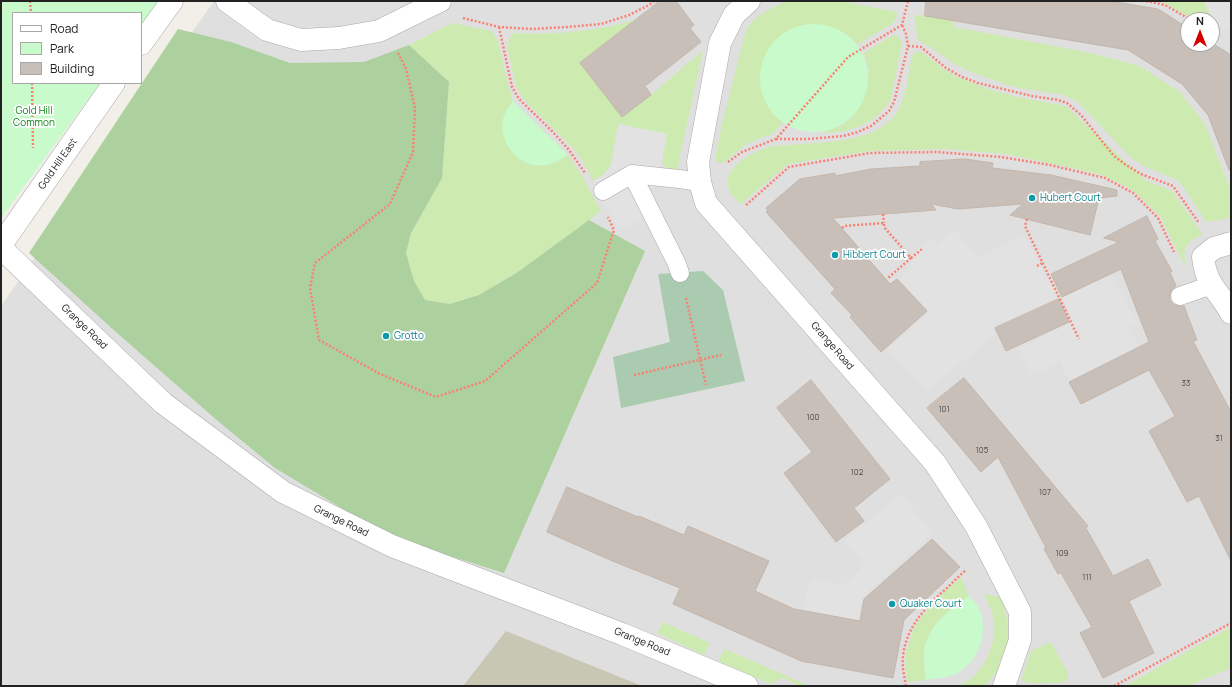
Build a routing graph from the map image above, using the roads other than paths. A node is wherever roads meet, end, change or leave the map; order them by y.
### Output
1 (172, 1) edge
2 (227, 1) edge
3 (440, 1) edge
4 (749, 1) edge
5 (142, 43) edge
6 (113, 84) edge
7 (632, 174) junction
8 (700, 182) junction
9 (603, 191) dead end
10 (1231, 244) edge
11 (1, 245) edge
12 (1, 248) edge
13 (680, 273) road end
14 (1212, 285) junction
15 (1180, 296) dead end
16 (1231, 313) edge
17 (748, 686) edge
18 (1004, 686) edge

1 - 5 street
2 - 3 street
4 - 8 street, Grange Road
6 - 11 street, Gold Hill East
7 - 8 lane
7 - 9 lane
7 - 13 lane
8 - 18 street, Grange Road
10 - 14 street
12 - 17 street, Grange Road
14 - 15 lane
14 - 16 street

